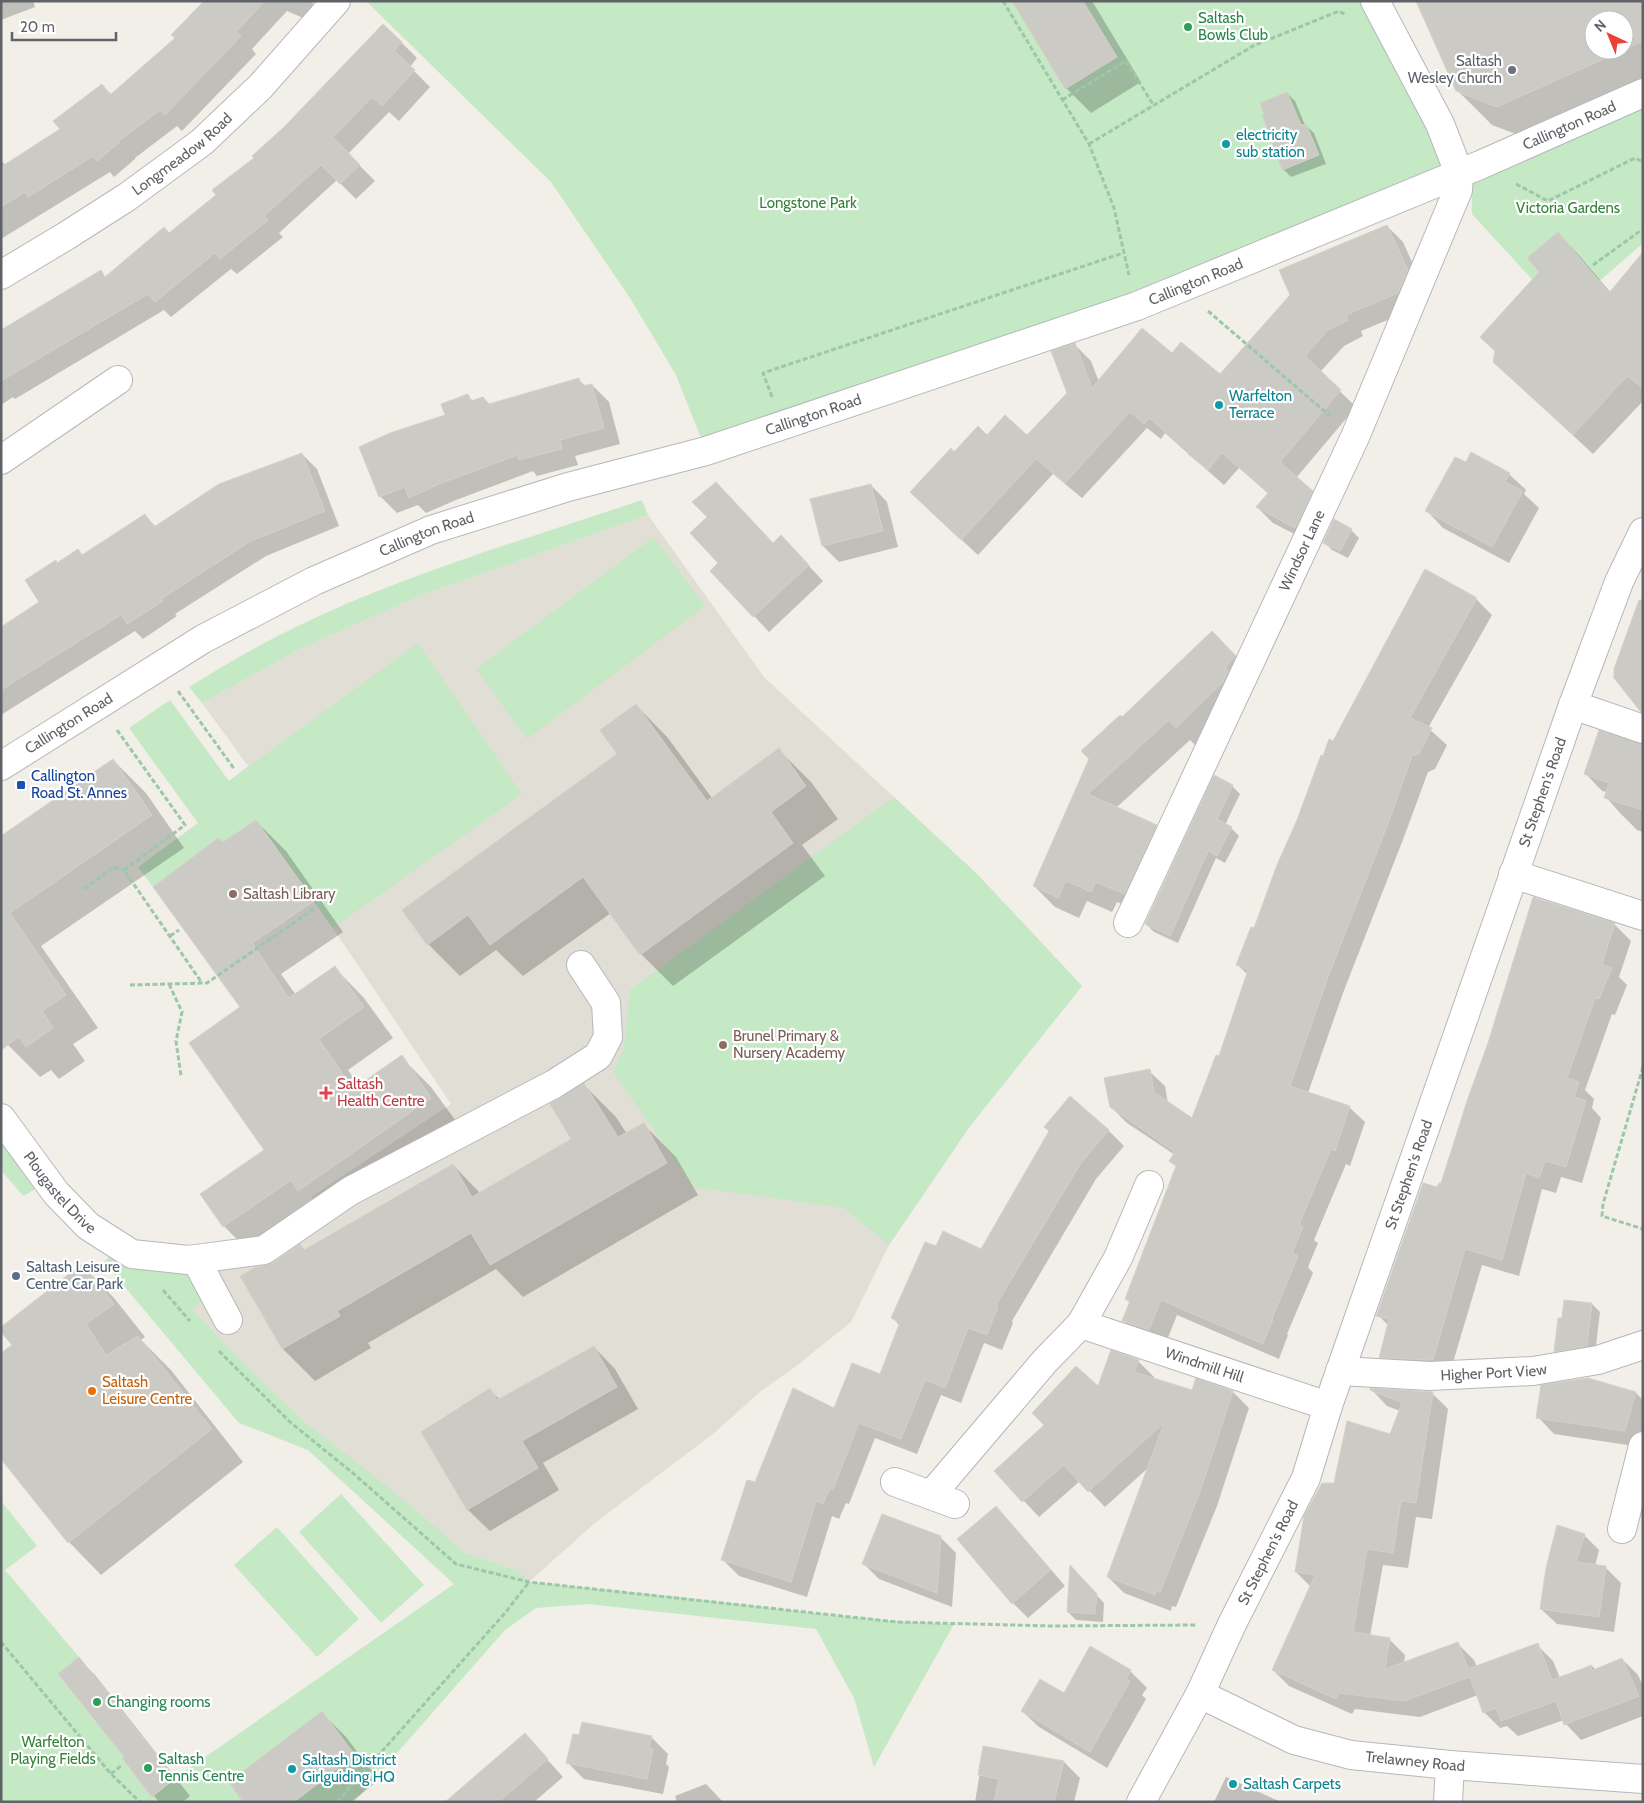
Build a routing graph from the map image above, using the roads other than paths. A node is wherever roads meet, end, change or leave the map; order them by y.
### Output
1 (336, 1) edge
2 (1375, 1) edge
3 (1643, 94) edge
4 (1459, 173) junction
5 (1, 274) edge
6 (118, 380) dead end
7 (1, 460) edge
8 (1643, 532) edge
9 (1573, 705) junction
10 (1643, 729) edge
11 (1, 766) edge
12 (1512, 874) junction
13 (1643, 916) edge
14 (1128, 923) dead end
15 (581, 965) dead end
16 (1, 1118) edge
17 (1149, 1185) dead end
18 (196, 1260) junction
19 (228, 1320) dead end
20 (1081, 1324) junction
21 (1643, 1345) edge
22 (1340, 1371) junction
23 (1328, 1406) junction
24 (1643, 1446) edge
25 (895, 1482) dead end
26 (1622, 1529) dead end
27 (1200, 1694) junction
28 (1450, 1765) junction
29 (1643, 1779) edge
30 (1141, 1802) edge
31 (1448, 1802) edge

1 - 5 street, Longmeadow Road
2 - 4 street
3 - 4 street, Callington Road
4 - 11 street, Callington Road
4 - 14 street, Windsor Lane
6 - 7 street
8 - 9 street, St Stephen's Road
9 - 10 street
9 - 12 street, St Stephen's Road
12 - 13 street
12 - 22 street, St Stephen's Road
15 - 18 street
16 - 18 street, Plougastel Drive
17 - 20 street
18 - 19 street
20 - 23 street, Windmill Hill
20 - 25 street
21 - 22 street, Higher Port View
22 - 23 street, St Stephen's Road
23 - 27 street, St Stephen's Road
24 - 26 street
27 - 28 street, Trelawney Road
27 - 30 street, St Stephen's Road
28 - 29 street, Trelawney Road
28 - 31 street

